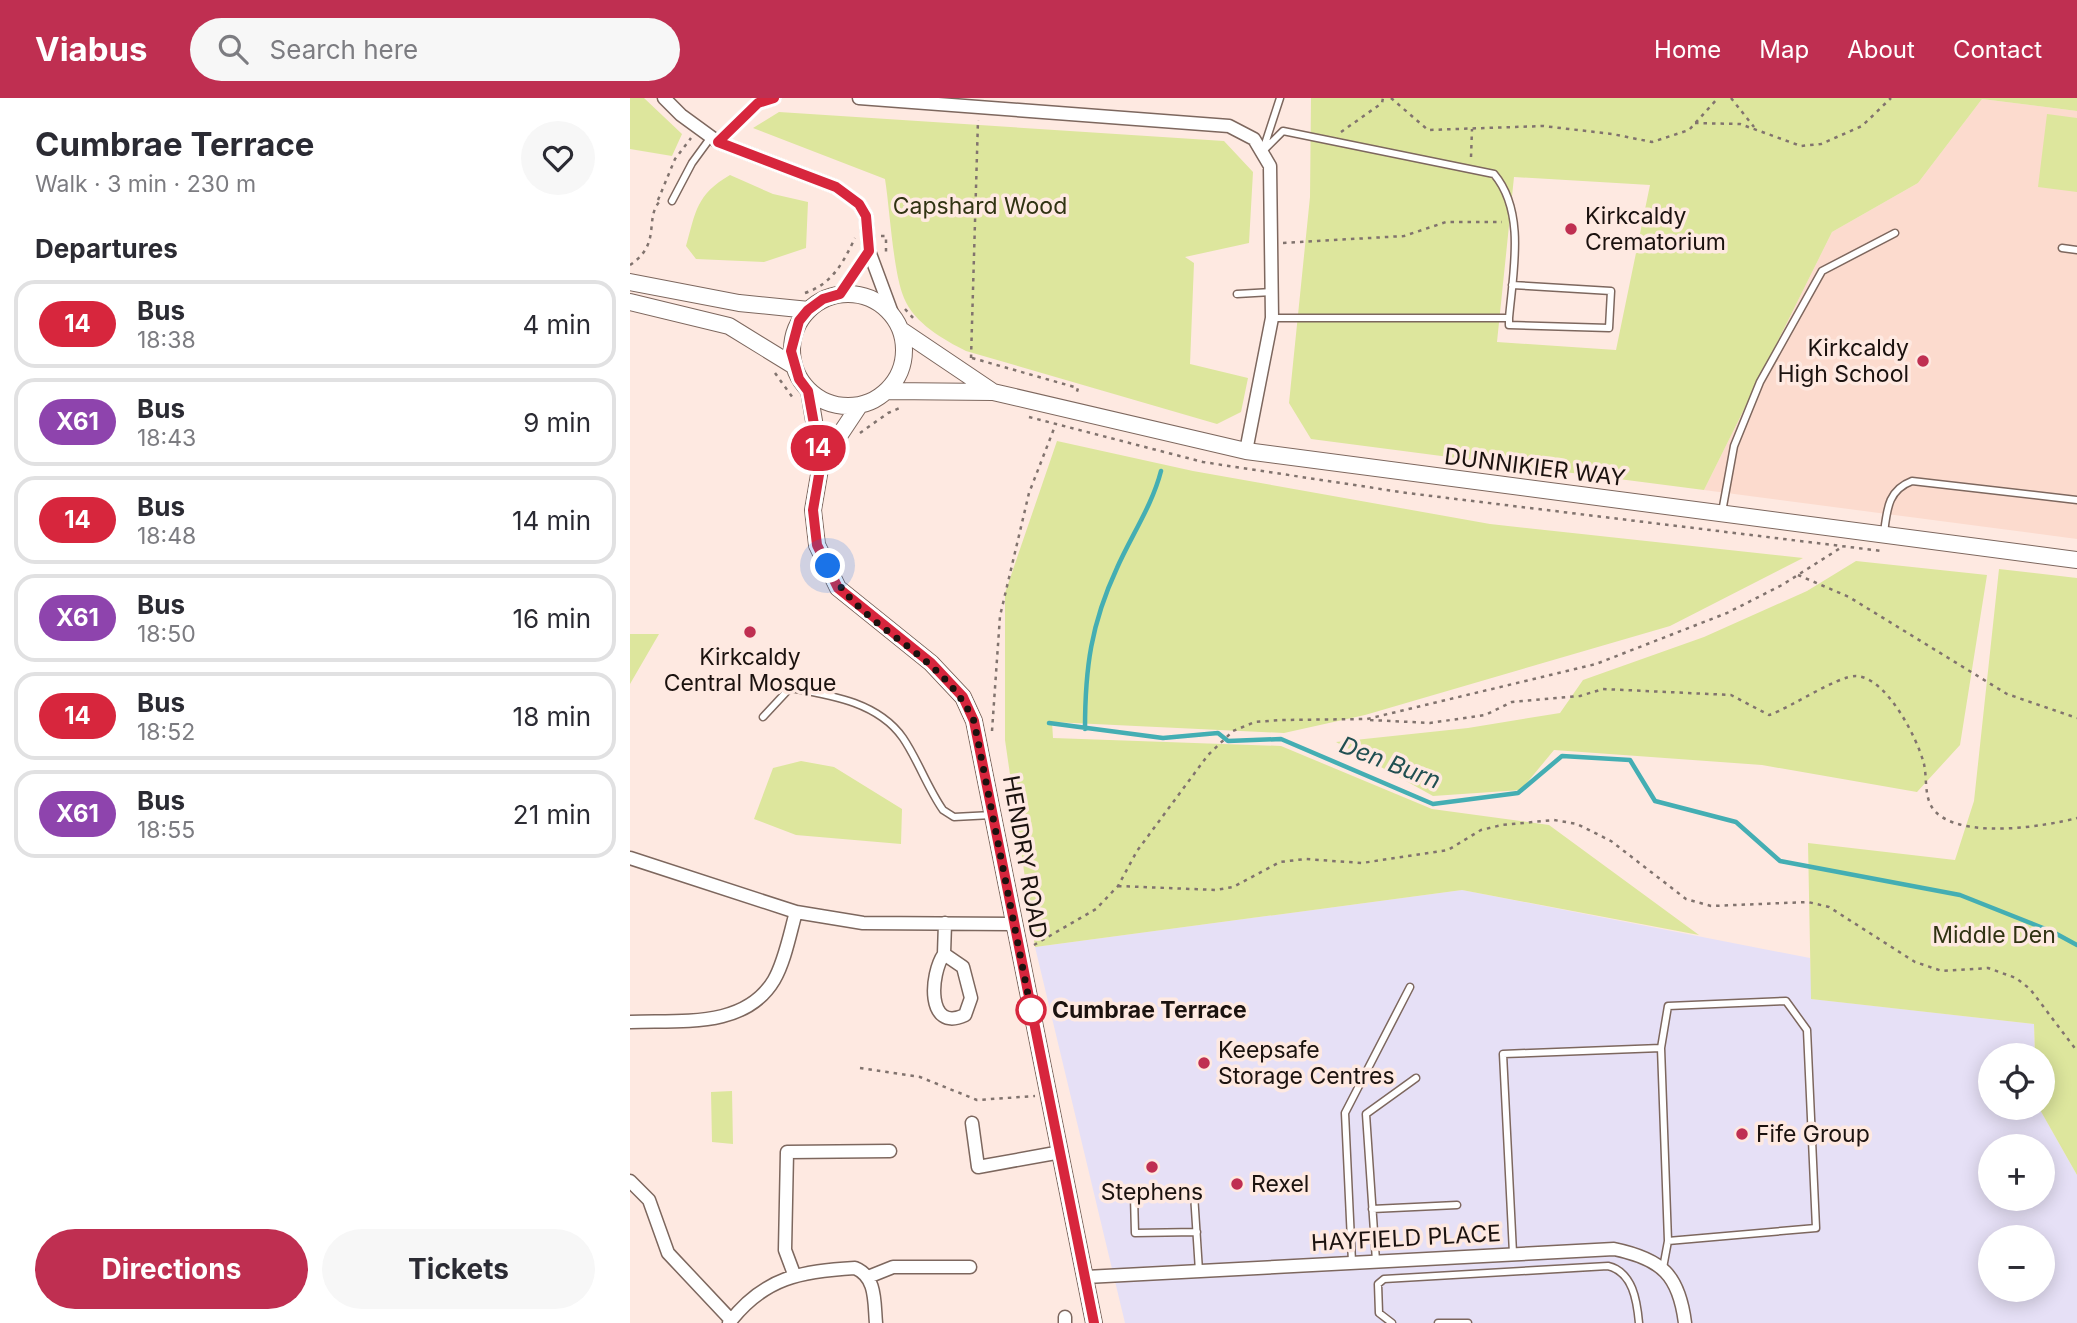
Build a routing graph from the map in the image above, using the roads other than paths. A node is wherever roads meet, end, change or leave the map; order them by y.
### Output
1 (664, 98) edge
2 (774, 98) edge
3 (859, 98) edge
4 (1280, 98) edge
5 (957, 102) edge
6 (710, 136) junction
7 (1262, 152) junction
8 (672, 201) road end
9 (1895, 233) dead end
10 (2062, 248) dead end
11 (2077, 250) edge
12 (869, 251) junction
13 (630, 282) edge
14 (1512, 285) junction
15 (1272, 292) junction
16 (840, 294) junction
17 (1237, 294) dead end
18 (630, 302) edge
19 (896, 309) junction
20 (808, 310) junction
21 (1272, 318) junction
22 (1509, 318) junction
23 (901, 330) junction
24 (794, 366) junction
25 (808, 391) junction
26 (888, 391) junction
27 (993, 392) junction
28 (859, 406) junction
29 (1246, 451) junction
30 (821, 463) junction
31 (2077, 500) edge
32 (1721, 513) junction
33 (1884, 534) junction
34 (2077, 560) edge
35 (763, 717) dead end
36 (994, 815) junction
37 (630, 858) edge
38 (796, 912) junction
39 (945, 923) junction
40 (1013, 924) junction
41 (944, 954) junction
42 (1410, 986) dead end
43 (630, 1022) edge
44 (1661, 1048) junction
45 (1416, 1078) dead end
46 (972, 1123) dead end
47 (890, 1151) dead end
48 (1060, 1152) junction
49 (630, 1181) edge
50 (1457, 1205) dead end
51 (1372, 1209) junction
52 (1196, 1232) junction
53 (1668, 1241) junction
54 (1513, 1253) junction
55 (1376, 1261) junction
56 (1352, 1262) junction
57 (970, 1267) dead end
58 (1663, 1268) junction
59 (1199, 1271) junction
60 (794, 1274) junction
61 (868, 1277) junction
62 (1086, 1277) junction
63 (730, 1321) edge
64 (876, 1323) edge
65 (1094, 1323) edge
66 (1392, 1323) edge
67 (1438, 1323) edge
68 (1468, 1323) edge
69 (1639, 1323) edge
70 (1685, 1323) edge

1 - 6 street
2 - 6 street
3 - 5 street
4 - 7 lane
5 - 7 street
6 - 8 lane
6 - 12 street
7 - 14 lane
7 - 15 street
9 - 32 lane
10 - 11 lane
12 - 16 street
12 - 19 street
13 - 20 main road
14 - 22 lane
14 - 22 lane
15 - 17 lane
15 - 21 street
16 - 19 main road
16 - 20 main road
18 - 24 main road
19 - 23 main road
20 - 24 main road
21 - 22 lane
21 - 29 street
23 - 26 main road
23 - 27 main road, DUNNIKIER WAY
24 - 25 main road
25 - 28 main road
25 - 30 main road, HENDRY ROAD
26 - 27 main road, DUNNIKIER WAY
26 - 28 main road
27 - 29 main road, DUNNIKIER WAY
28 - 30 main road, HENDRY ROAD
29 - 32 main road, DUNNIKIER WAY
30 - 36 main road, HENDRY ROAD
31 - 33 lane
32 - 33 main road, DUNNIKIER WAY
33 - 34 main road, DUNNIKIER WAY
35 - 36 lane
36 - 40 main road, HENDRY ROAD
37 - 38 street
38 - 39 street
38 - 43 street
39 - 40 street
39 - 41 street
40 - 48 main road, HENDRY ROAD
41 - 41 street
42 - 56 lane
44 - 53 lane
44 - 53 lane
44 - 54 lane
45 - 51 lane
46 - 48 street
47 - 60 street
48 - 62 main road, HENDRY ROAD
49 - 63 street
50 - 51 lane
51 - 55 lane
52 - 52 lane
52 - 59 lane
53 - 58 lane
54 - 55 street, HAYFIELD PLACE
54 - 58 street, HAYFIELD PLACE
55 - 56 street, HAYFIELD PLACE
56 - 59 street, HAYFIELD PLACE
57 - 61 street
58 - 70 street, HAYFIELD PLACE
59 - 62 street, HAYFIELD PLACE
60 - 61 street
60 - 63 street
61 - 64 street
62 - 65 main road, HENDRY ROAD
66 - 69 lane
67 - 68 lane

